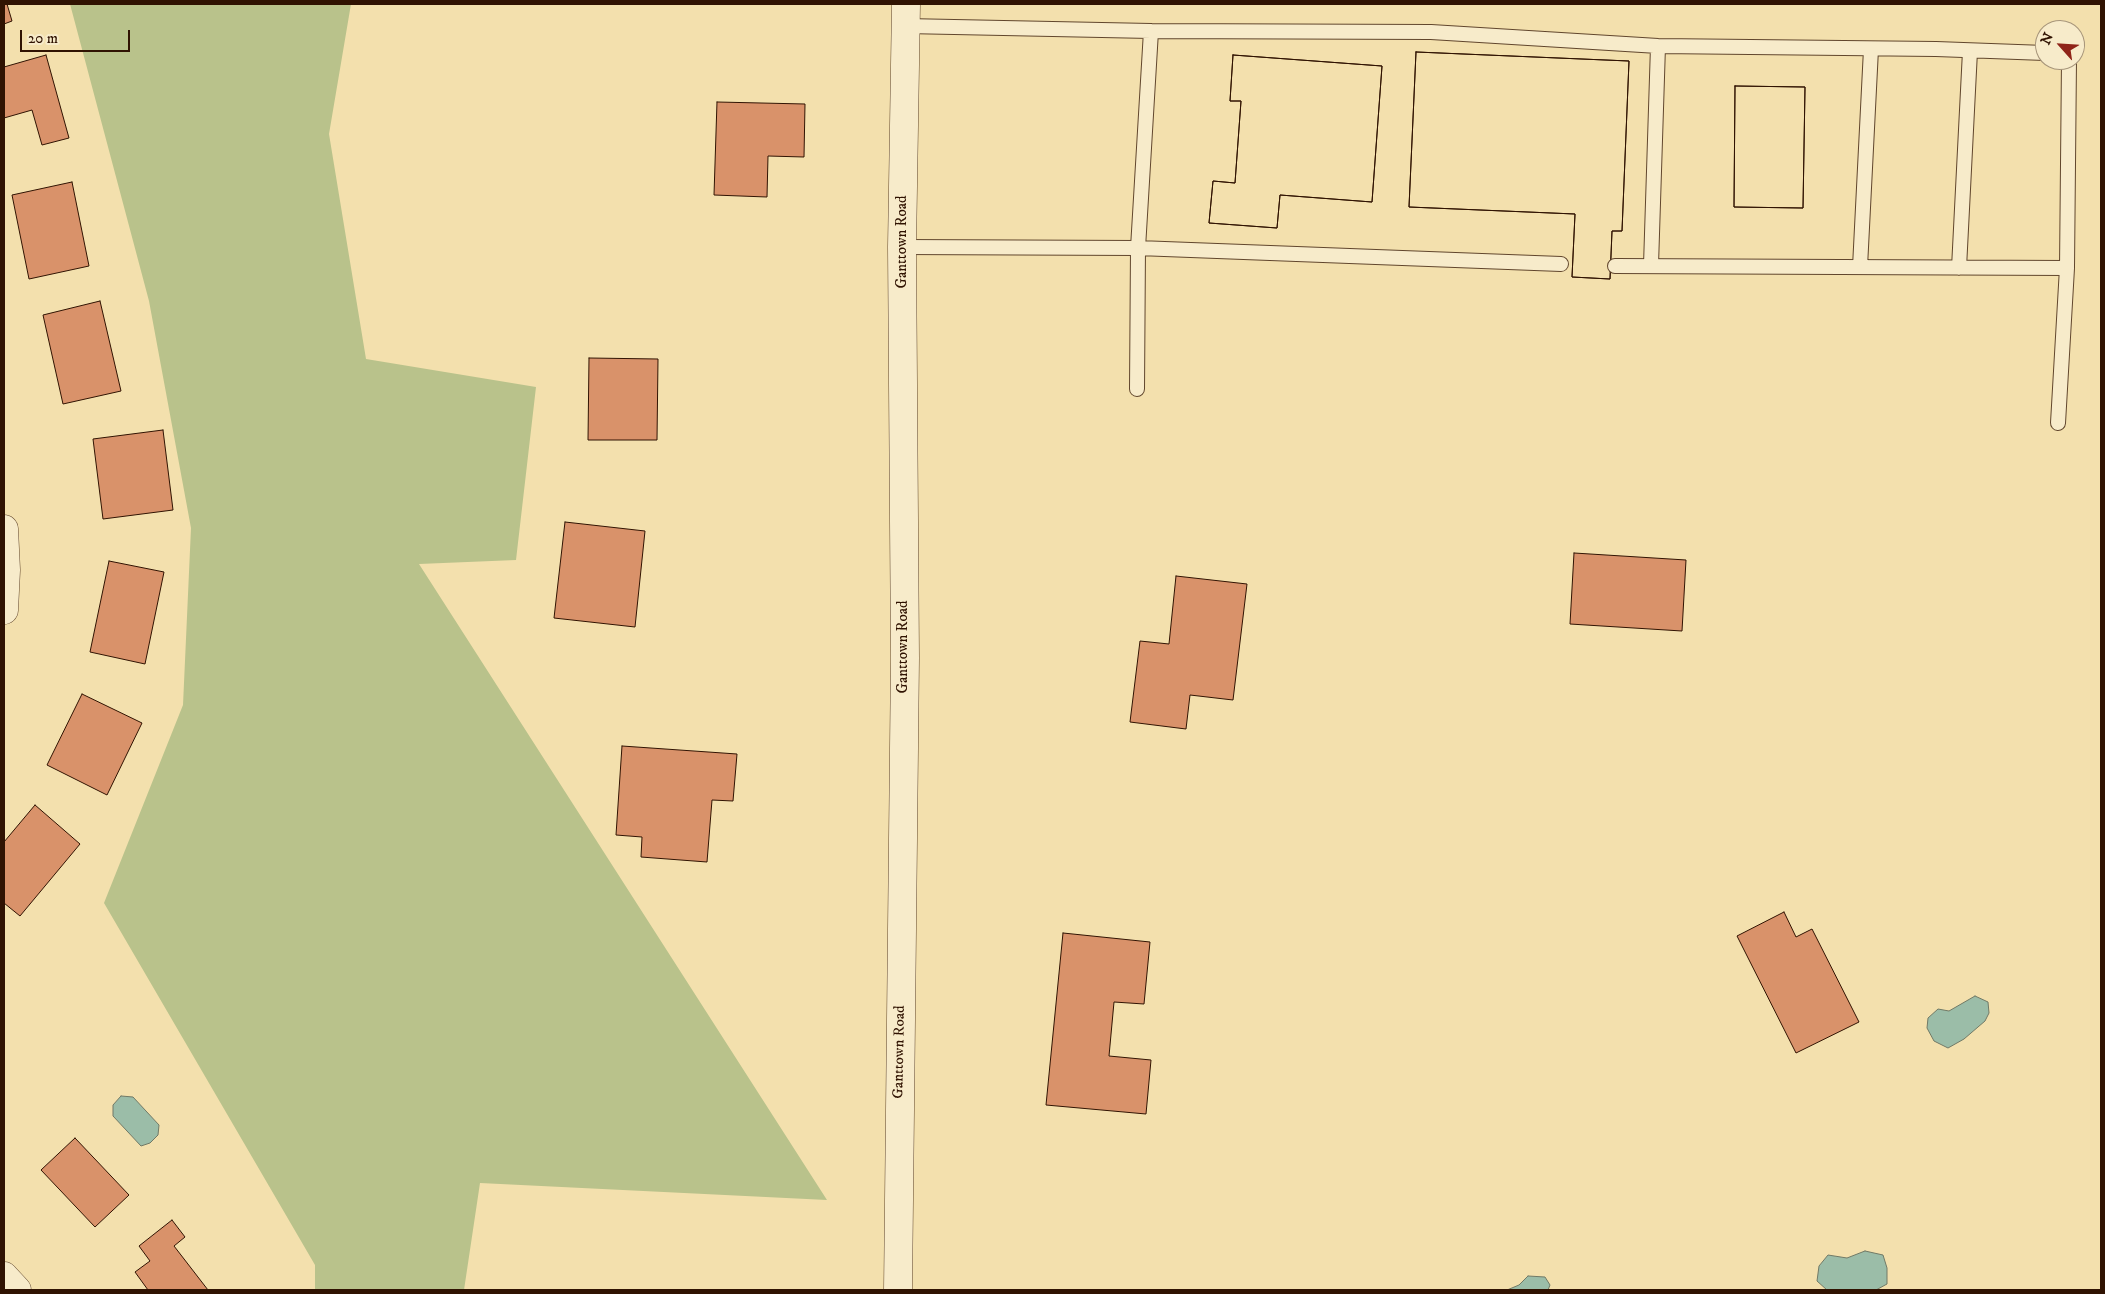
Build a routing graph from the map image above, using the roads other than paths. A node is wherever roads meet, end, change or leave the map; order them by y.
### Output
1 (906, 15) edge
2 (1151, 31) junction
3 (1658, 46) junction
4 (1871, 48) junction
5 (1970, 51) junction
6 (2035, 53) edge
7 (2069, 70) edge
8 (902, 247) junction
9 (1138, 248) junction
10 (1561, 264) dead end
11 (1651, 265) junction
12 (1615, 266) dead end
13 (1860, 266) junction
14 (1959, 268) junction
15 (2067, 268) junction
16 (1137, 389) dead end
17 (2058, 423) dead end
18 (4, 529) edge
19 (4, 610) edge
20 (4, 1276) edge
21 (16, 1290) edge
22 (898, 1290) edge

1 - 2 lane
1 - 8 street, Ganttown Road
2 - 3 lane
2 - 9 lane
3 - 4 lane
3 - 11 lane
4 - 5 lane
4 - 13 lane
5 - 6 lane
5 - 14 lane
7 - 15 lane
8 - 9 lane
8 - 22 street, Ganttown Road
9 - 10 lane
9 - 16 lane
11 - 12 lane
11 - 13 lane
13 - 14 lane
14 - 15 lane
15 - 17 lane
18 - 19 street
20 - 21 street

